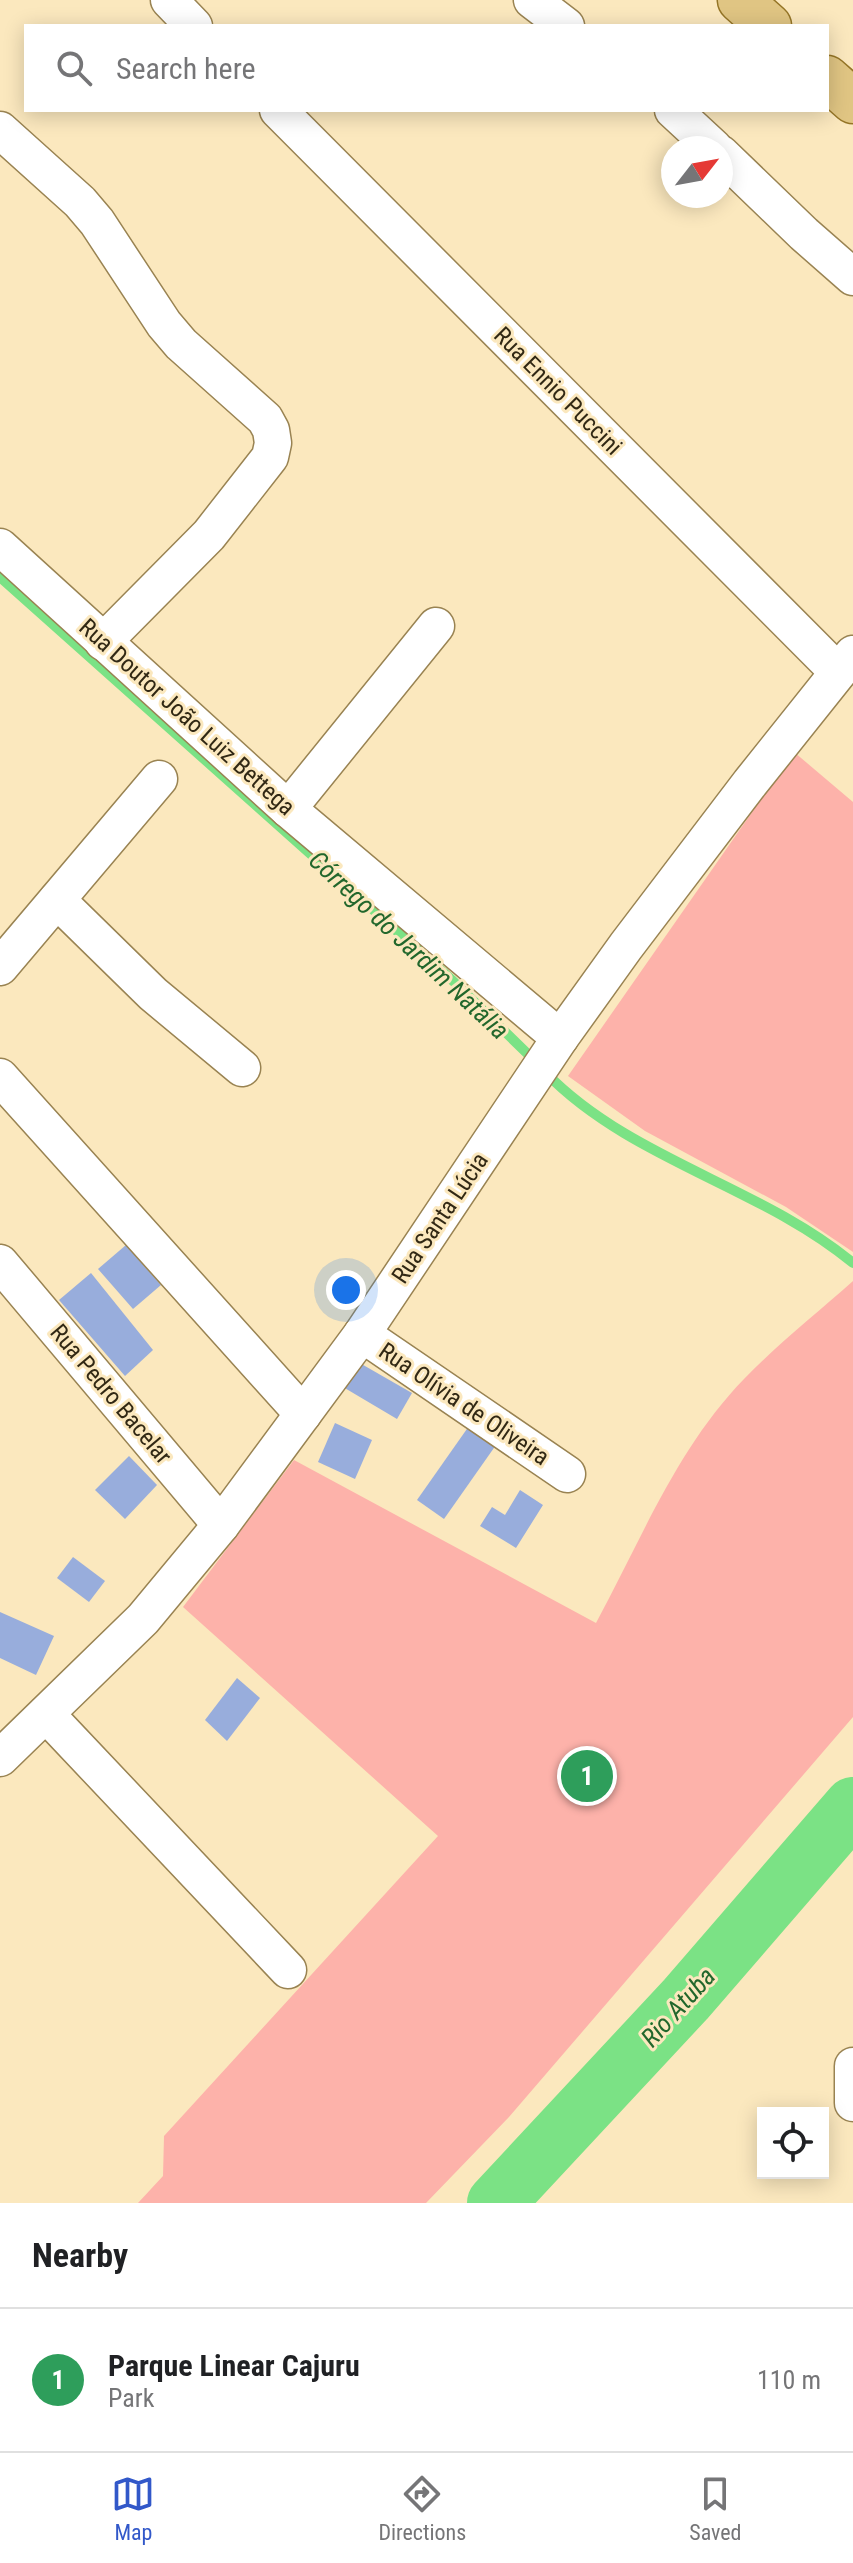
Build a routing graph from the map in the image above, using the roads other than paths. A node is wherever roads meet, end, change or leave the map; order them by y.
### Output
1 (169, 0) edge
2 (532, 0) edge
3 (740, 0) edge
4 (192, 24) edge
5 (563, 24) edge
6 (767, 24) edge
7 (829, 80) edge
8 (853, 101) edge
9 (280, 112) edge
10 (675, 112) edge
11 (0, 130) edge
12 (701, 136) edge
13 (733, 166) edge
14 (853, 277) edge
15 (0, 547) edge
16 (436, 626) dead end
17 (103, 642) junction
18 (846, 663) edge
19 (159, 779) dead end
20 (288, 809) junction
21 (57, 900) junction
22 (0, 967) edge
23 (560, 1038) junction
24 (242, 1068) dead end
25 (0, 1077) edge
26 (0, 1263) edge
27 (362, 1334) junction
28 (303, 1414) junction
29 (567, 1474) dead end
30 (221, 1525) junction
31 (46, 1714) junction
32 (0, 1758) edge
33 (288, 1970) dead end
34 (853, 2066) edge
35 (853, 2103) edge

1 - 4 street
2 - 5 street
3 - 6 main road
7 - 8 main road
9 - 18 street, Rua Ennio Puccini
10 - 12 street
11 - 17 street
13 - 14 street
15 - 17 street, Rua Doutor João Luiz Bettega
16 - 20 street
17 - 20 street, Rua Doutor João Luiz Bettega
18 - 23 street, Rua Santa Lúcia
19 - 21 street
20 - 23 street, Rua Doutor João Luiz Bettega
21 - 22 street
21 - 24 street
23 - 27 street, Rua Santa Lúcia
25 - 28 street
26 - 30 street, Rua Pedro Bacelar
27 - 28 street, Rua Santa Lúcia
27 - 29 street, Rua Olívia de Oliveira
28 - 30 street, Rua Santa Lúcia
30 - 31 street, Rua Santa Lúcia
31 - 32 street, Rua Santa Lúcia
31 - 33 street
34 - 35 street

